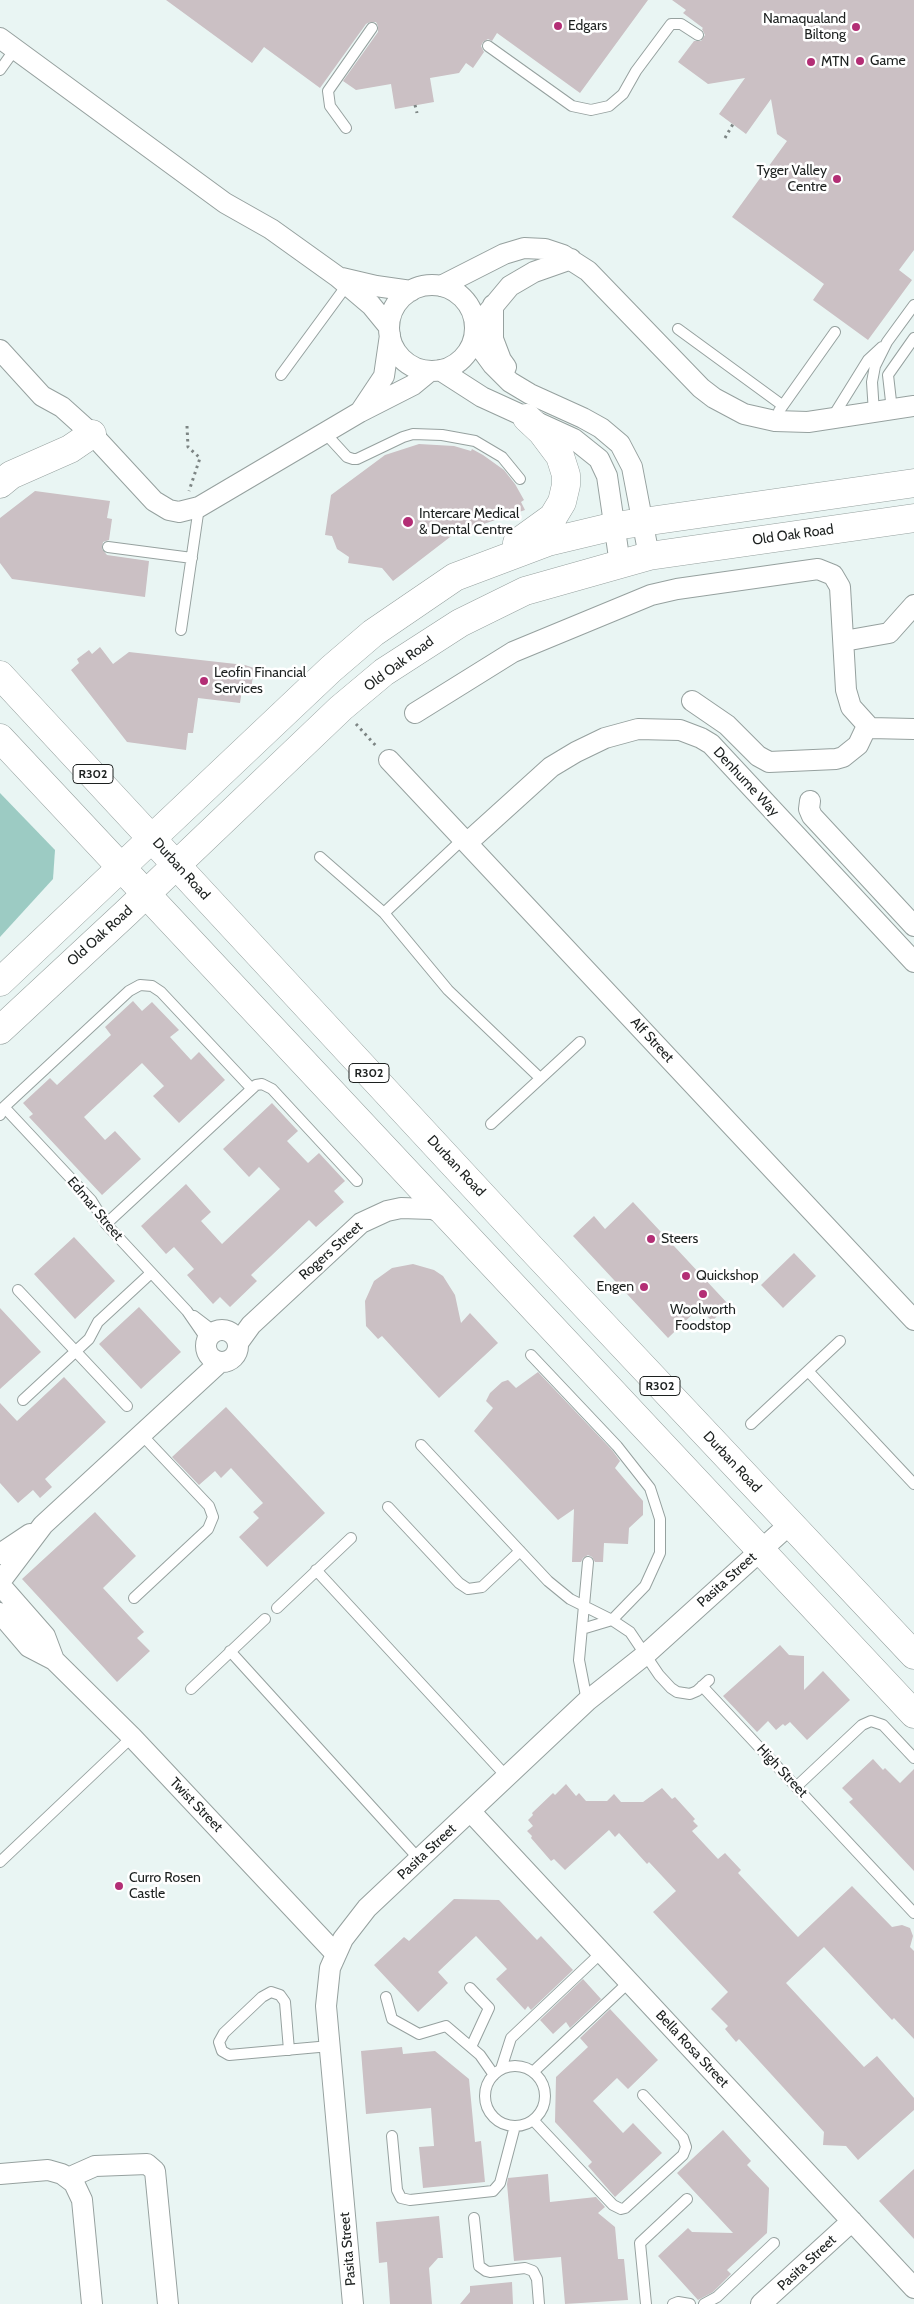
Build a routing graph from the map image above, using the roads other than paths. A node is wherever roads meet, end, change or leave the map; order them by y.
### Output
1 (372, 28) dead end
2 (698, 35) dead end
3 (8, 44) edge
4 (488, 46) dead end
5 (0, 70) edge
6 (346, 128) dead end
7 (571, 259) junction
8 (342, 281) junction
9 (441, 286) junction
10 (411, 291) junction
11 (493, 305) junction
12 (914, 305) edge
13 (678, 329) dead end
14 (389, 331) junction
15 (835, 332) dead end
16 (474, 333) junction
17 (914, 338) edge
18 (887, 342) junction
19 (0, 350) edge
20 (435, 371) junction
21 (281, 375) dead end
22 (914, 406) edge
23 (536, 409) junction
24 (360, 412) junction
25 (883, 412) junction
26 (778, 413) junction
27 (831, 419) junction
28 (325, 433) junction
29 (92, 434) junction
30 (520, 479) dead end
31 (0, 484) edge
32 (914, 484) edge
33 (199, 507) junction
34 (914, 518) edge
35 (643, 522) junction
36 (615, 526) junction
37 (108, 547) dead end
38 (649, 556) junction
39 (192, 558) junction
40 (620, 564) junction
41 (480, 567) junction
42 (914, 605) edge
43 (181, 630) dead end
44 (844, 641) junction
45 (0, 674) edge
46 (692, 701) dead end
47 (415, 713) dead end
48 (867, 726) junction
49 (914, 729) edge
50 (0, 738) edge
51 (389, 760) road end
52 (810, 801) dead end
53 (153, 838) junction
54 (465, 841) junction
55 (320, 857) dead end
56 (178, 864) junction
57 (122, 867) junction
58 (147, 894) junction
59 (384, 913) junction
60 (914, 926) edge
61 (914, 962) edge
62 (0, 982) edge
63 (0, 1030) edge
64 (580, 1042) dead end
65 (540, 1078) junction
66 (251, 1088) junction
67 (2, 1111) edge
68 (491, 1124) dead end
69 (357, 1181) dead end
70 (447, 1214) junction
71 (106, 1224) junction
72 (151, 1273) junction
73 (18, 1290) dead end
74 (914, 1320) edge
75 (840, 1341) dead end
76 (238, 1343) junction
77 (212, 1348) junction
78 (76, 1352) junction
79 (531, 1355) dead end
80 (808, 1371) junction
81 (24, 1400) dead end
82 (127, 1406) dead end
83 (752, 1424) dead end
84 (141, 1434) junction
85 (421, 1445) dead end
86 (914, 1484) edge
87 (388, 1507) dead end
88 (791, 1523) junction
89 (43, 1525) junction
90 (350, 1538) dead end
91 (520, 1551) junction
92 (760, 1551) junction
93 (0, 1554) edge
94 (588, 1562) dead end
95 (316, 1570) junction
96 (1, 1582) edge
97 (134, 1598) dead end
98 (584, 1606) junction
99 (277, 1608) dead end
100 (0, 1614) edge
101 (265, 1619) dead end
102 (612, 1620) junction
103 (582, 1629) junction
104 (230, 1651) junction
105 (645, 1655) junction
106 (914, 1655) edge
107 (54, 1660) junction
108 (191, 1689) dead end
109 (587, 1700) junction
110 (914, 1714) edge
111 (132, 1737) junction
112 (914, 1758) edge
113 (507, 1777) junction
114 (796, 1787) junction
115 (470, 1811) junction
116 (419, 1859) junction
117 (0, 1862) edge
118 (914, 1913) edge
119 (601, 1952) junction
120 (335, 1953) junction
121 (629, 1982) junction
122 (470, 1988) dead end
123 (386, 1997) dead end
124 (330, 2046) junction
125 (471, 2047) junction
126 (289, 2050) junction
127 (498, 2072) junction
128 (533, 2072) junction
129 (643, 2095) dead end
130 (533, 2120) junction
131 (515, 2126) junction
132 (392, 2136) dead end
133 (0, 2174) edge
134 (68, 2178) junction
135 (687, 2199) dead end
136 (474, 2218) dead end
137 (852, 2221) junction
138 (774, 2243) dead end
139 (914, 2288) edge
140 (92, 2304) edge
141 (168, 2304) edge
142 (353, 2304) edge
143 (539, 2304) edge
144 (646, 2304) edge
145 (673, 2304) edge
146 (690, 2304) edge
147 (704, 2304) edge
148 (760, 2304) edge

1 - 6 lane
2 - 4 lane
3 - 5 lane
3 - 8 street
7 - 9 street
7 - 11 street
7 - 26 street
8 - 10 street
8 - 14 street
8 - 21 lane
9 - 10 street
9 - 16 street
10 - 14 street
11 - 16 street
11 - 23 street
12 - 18 lane
13 - 26 lane
14 - 20 street
14 - 24 street
15 - 26 lane
16 - 20 street
16 - 23 street
17 - 25 lane
18 - 25 lane
18 - 27 lane
19 - 29 street
20 - 23 street
20 - 24 street
22 - 25 street
23 - 35 street
23 - 36 street
23 - 41 main road
24 - 28 street
25 - 27 street
26 - 27 street
28 - 30 lane
28 - 33 street
29 - 31 main road
29 - 33 street
32 - 35 main road
33 - 39 lane
34 - 38 main road, Old Oak Road
35 - 36 main road
35 - 38 street
36 - 40 street
36 - 41 main road
37 - 39 lane
38 - 40 main road, Old Oak Road
39 - 43 lane
40 - 56 main road, Old Oak Road
41 - 53 main road
42 - 44 street
44 - 47 street
44 - 48 street
45 - 53 main road, Durban Road / R302
46 - 48 street
48 - 49 street
50 - 57 main road, R302
51 - 54 street, Alf Street
52 - 60 street
53 - 56 main road, Durban Road / R302
53 - 57 main road
54 - 59 lane
54 - 61 street, Denhume Way
54 - 74 street, Alf Street
55 - 59 lane
56 - 58 main road, Old Oak Road
56 - 88 main road, Durban Road / R302
57 - 58 main road, R302
57 - 62 main road
58 - 63 main road, Old Oak Road
58 - 70 main road, R302
59 - 65 lane
64 - 65 lane
65 - 68 lane
66 - 67 lane
66 - 69 lane
66 - 71 lane
67 - 71 lane, Edmar Street
70 - 76 street, Rogers Street
70 - 92 main road, R302
71 - 72 lane, Edmar Street
72 - 77 lane, Edmar Street
72 - 78 lane
73 - 78 lane
75 - 80 lane
76 - 77 street
76 - 77 street, Rogers Street
77 - 84 street
78 - 81 lane
78 - 82 lane
79 - 102 lane
80 - 83 lane
80 - 86 lane
84 - 89 street
84 - 97 lane
85 - 91 lane, High Street
87 - 91 lane
88 - 92 street, Pasita Street
88 - 106 main road, Durban Road / R302
89 - 93 street
89 - 96 street
90 - 95 lane
91 - 98 lane, High Street
92 - 105 street, Pasita Street
92 - 110 main road, R302
94 - 98 lane
95 - 99 lane
95 - 113 lane
96 - 107 street, Twist Street
98 - 102 lane, High Street
98 - 103 lane
100 - 107 street, Twist Street
101 - 104 lane
102 - 103 lane
102 - 105 lane, High Street
103 - 109 lane
104 - 108 lane
104 - 116 lane
105 - 109 street, Pasita Street
105 - 114 lane, High Street
107 - 111 street, Twist Street
109 - 113 street, Pasita Street
111 - 117 lane
111 - 120 street, Twist Street
112 - 114 lane
113 - 115 street, Pasita Street
114 - 118 lane, High Street
115 - 116 street, Pasita Street
115 - 119 street, Bella Rosa Street
116 - 120 street, Pasita Street
119 - 121 street, Bella Rosa Street
119 - 127 lane
120 - 124 street, Pasita Street
121 - 128 lane
121 - 137 street, Bella Rosa Street
122 - 125 lane
123 - 125 lane
124 - 126 lane
124 - 142 street, Pasita Street
125 - 127 lane
126 - 126 lane
127 - 128 lane
127 - 131 lane
128 - 130 lane
129 - 130 lane
130 - 131 lane
131 - 132 lane
133 - 134 street
134 - 140 street
134 - 141 street
135 - 144 lane
136 - 143 lane
137 - 139 street, Bella Rosa Street
137 - 148 street, Pasita Street
138 - 147 lane
145 - 146 lane

